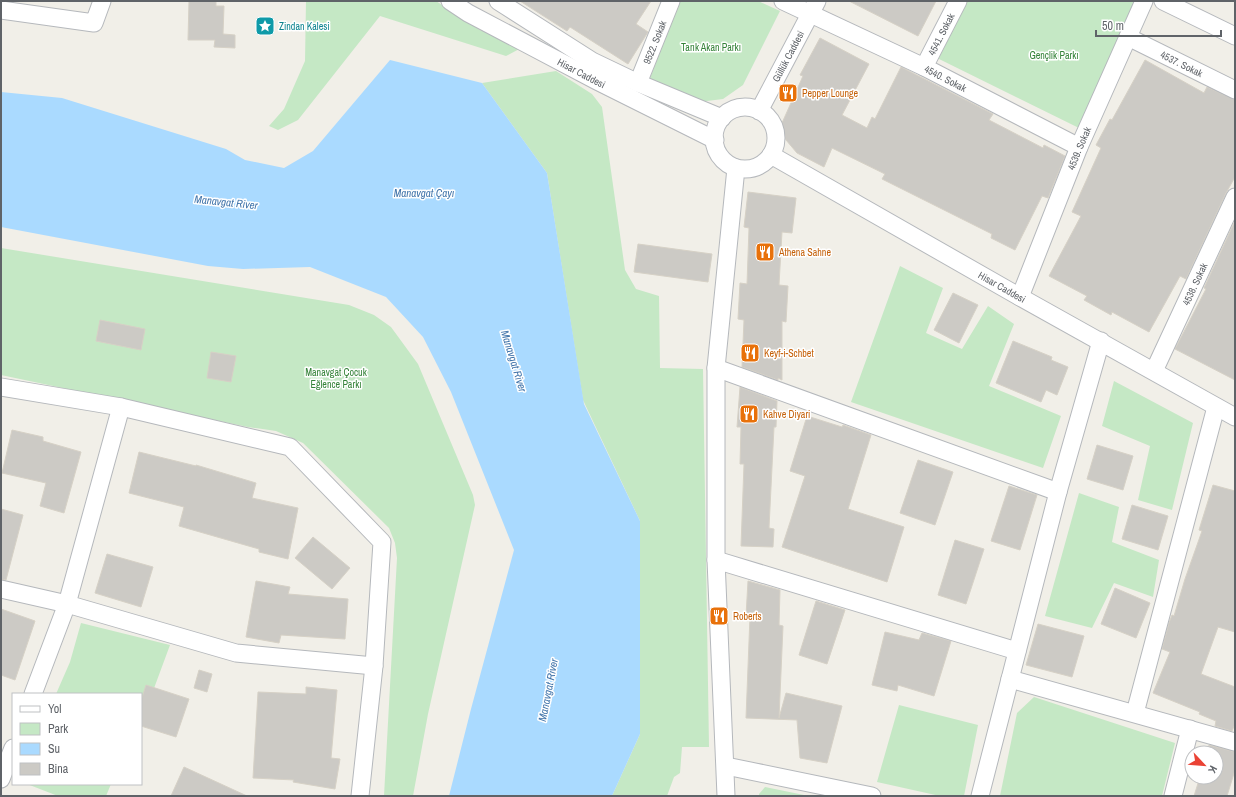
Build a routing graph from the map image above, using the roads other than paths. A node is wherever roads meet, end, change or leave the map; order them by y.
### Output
1 (102, 1) edge
2 (450, 1) edge
3 (498, 1) edge
4 (671, 1) edge
5 (783, 1) edge
6 (958, 1) edge
7 (1144, 1) edge
8 (1163, 1) edge
9 (814, 7) edge
10 (1, 10) edge
11 (1235, 36) edge
12 (1128, 37) junction
13 (924, 67) junction
14 (638, 83) junction
15 (1235, 90) edge
16 (759, 111) junction
17 (722, 118) junction
18 (715, 140) junction
19 (1079, 146) junction
20 (771, 155) junction
21 (736, 168) junction
22 (1235, 197) edge
23 (1020, 297) junction
24 (1101, 342) junction
25 (716, 368) junction
26 (1154, 371) junction
27 (1, 387) edge
28 (121, 407) junction
29 (1216, 407) junction
30 (1235, 417) edge
31 (1058, 492) junction
32 (716, 560) junction
33 (1, 589) edge
34 (67, 604) junction
35 (1017, 651) junction
36 (374, 666) junction
37 (1010, 679) junction
38 (33, 693) edge
39 (1135, 713) junction
40 (1190, 729) junction
41 (1235, 742) edge
42 (12, 751) edge
43 (726, 766) junction
44 (1, 780) edge
45 (360, 796) edge
46 (726, 796) edge
47 (872, 796) edge
48 (980, 796) edge
49 (1173, 796) edge

1 - 10 street
2 - 18 street, Hisar Caddesi
3 - 14 street
4 - 14 street, 9522. Sokak
5 - 9 street, 4540. Sokak
6 - 13 street, 4541. Sokak
7 - 12 street, 4539. Sokak
8 - 11 street
9 - 13 street, 4540. Sokak
9 - 16 street, Güllük Caddesi
12 - 15 street, 4537. Sokak
12 - 19 street, 4539. Sokak
13 - 19 street, 4540. Sokak
14 - 17 street
16 - 17 street
16 - 20 street
17 - 18 street
18 - 21 street
19 - 23 street, 4539. Sokak
20 - 21 street
20 - 23 street, Hisar Caddesi
21 - 25 street
22 - 26 street, 4538. Sokak
23 - 24 street, Hisar Caddesi
24 - 26 street, Hisar Caddesi
24 - 31 street
25 - 31 street
25 - 32 street
26 - 29 street, Hisar Caddesi
27 - 28 street
28 - 34 street
28 - 36 street
29 - 30 street, Hisar Caddesi
29 - 39 street
31 - 35 street
32 - 35 street
32 - 43 street
33 - 34 street
34 - 36 street
34 - 38 street
35 - 37 street
36 - 45 street
37 - 39 street
37 - 48 street
39 - 40 street
40 - 41 street
40 - 49 street
42 - 44 street
43 - 46 street
43 - 47 street

